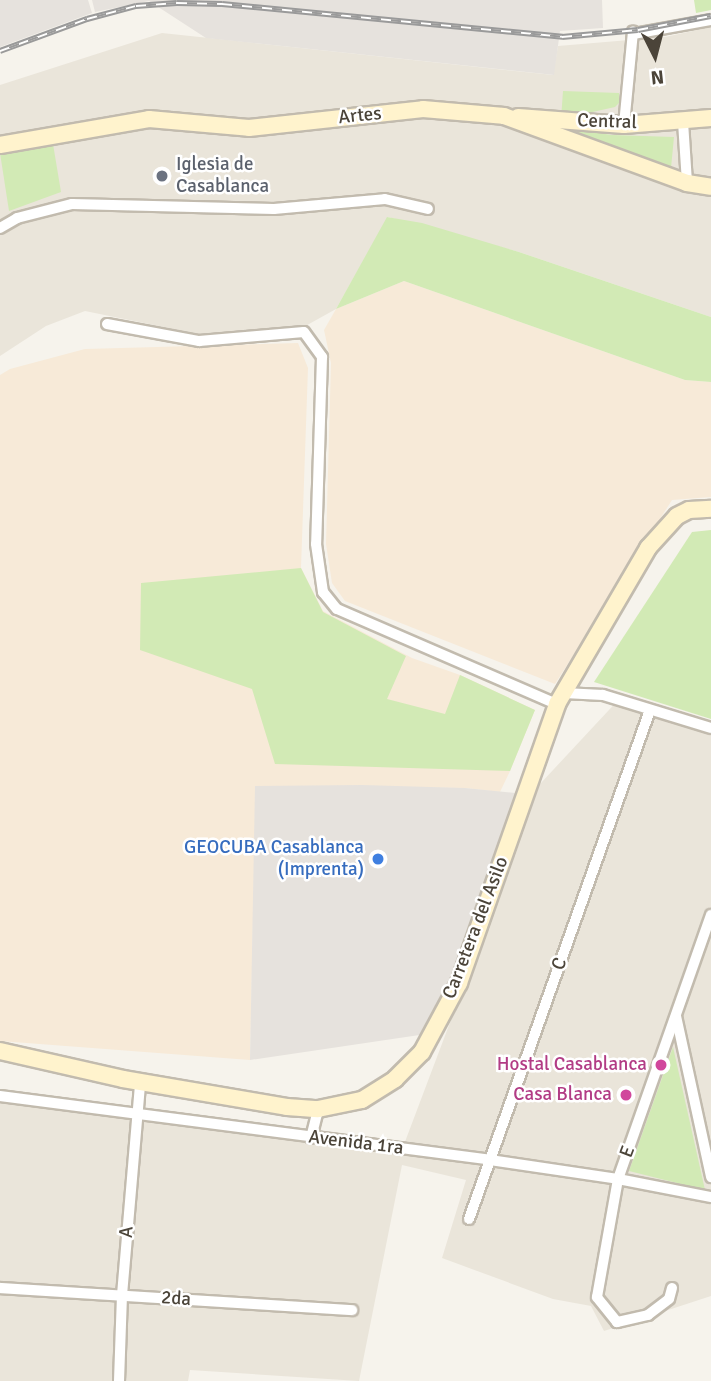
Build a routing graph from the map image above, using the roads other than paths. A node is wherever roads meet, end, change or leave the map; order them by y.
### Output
1 (711, 20) edge
2 (503, 116) junction
3 (711, 118) edge
4 (683, 122) junction
5 (624, 125) junction
6 (0, 145) edge
7 (687, 183) junction
8 (711, 187) edge
9 (428, 209) dead end
10 (0, 228) edge
11 (107, 324) dead end
12 (711, 509) edge
13 (561, 699) junction
14 (650, 710) junction
15 (711, 728) edge
16 (711, 915) edge
17 (676, 1016) junction
18 (0, 1051) edge
19 (140, 1083) junction
20 (0, 1096) edge
21 (318, 1109) junction
22 (136, 1116) junction
23 (311, 1138) junction
24 (490, 1160) junction
25 (711, 1177) edge
26 (618, 1179) junction
27 (711, 1197) edge
28 (469, 1219) dead end
29 (0, 1288) edge
30 (672, 1288) dead end
31 (122, 1295) junction
32 (352, 1310) dead end
33 (120, 1381) edge

1 - 5 street
2 - 5 street, Central
2 - 6 street, Artes
2 - 7 street, Artes
3 - 4 street, Central
4 - 5 street, Central
4 - 7 street
7 - 8 street, Artes
9 - 10 street
11 - 13 street
12 - 13 street, Carretera del Asilo
13 - 14 street
13 - 21 street, Carretera del Asilo
14 - 15 street
14 - 24 street, C
16 - 17 street, E
17 - 25 street
17 - 26 street, E
18 - 19 street, Carretera del Asilo
19 - 21 street, Carretera del Asilo
19 - 22 street, A
20 - 22 street, Avenida 1ra
21 - 23 street
22 - 23 street, Avenida 1ra
22 - 31 street, A
23 - 24 street, Avenida 1ra
24 - 26 street, Avenida 1ra
24 - 28 street, C
26 - 27 street, Avenida 1ra
26 - 30 street, E
29 - 31 street, 2da
31 - 32 street, 2da
31 - 33 street, A

